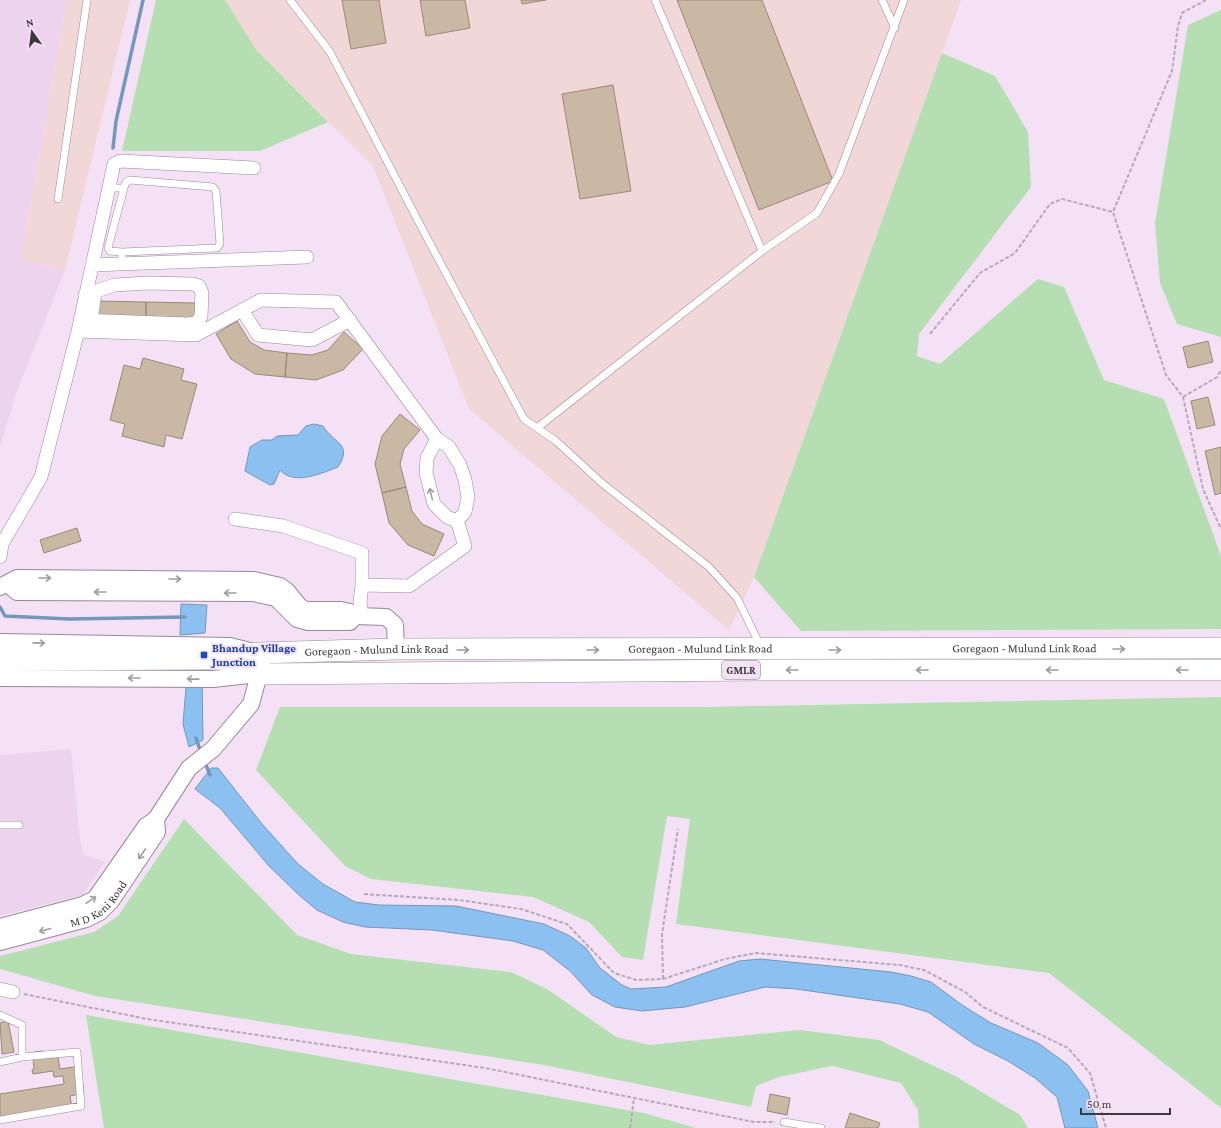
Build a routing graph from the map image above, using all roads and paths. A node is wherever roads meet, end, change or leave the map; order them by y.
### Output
1 (87, 0) edge
2 (290, 0) edge
3 (655, 0) edge
4 (882, 0) edge
5 (904, 0) edge
6 (1206, 0) edge
7 (895, 28) junction
8 (254, 168) dead end
9 (110, 188) junction
10 (124, 188) junction
11 (58, 199) dead end
12 (1113, 212) junction
13 (762, 250) junction
14 (201, 255) junction
15 (307, 257) dead end
16 (122, 258) junction
17 (92, 265) junction
18 (90, 293) junction
19 (242, 310) junction
20 (350, 320) junction
21 (83, 324) junction
22 (930, 334) dead end
23 (1221, 370) edge
24 (1183, 397) junction
25 (537, 428) junction
26 (437, 439) junction
27 (235, 519) dead end
28 (457, 521) junction
29 (1221, 529) edge
30 (0, 557) edge
31 (4, 586) edge
32 (363, 588) junction
33 (362, 616) junction
34 (0, 642) edge
35 (1221, 648) edge
36 (396, 650) junction
37 (261, 653) junction
38 (0, 660) edge
39 (762, 660) junction
40 (175, 661) junction
41 (213, 661) junction
42 (1221, 670) edge
43 (260, 674) junction
44 (0, 678) edge
45 (156, 819) junction
46 (19, 825) dead end
47 (0, 826) edge
48 (678, 828) dead end
49 (364, 894) dead end
50 (0, 927) edge
51 (0, 942) edge
52 (663, 979) junction
53 (0, 989) edge
54 (13, 992) joint
55 (0, 1015) edge
56 (22, 1057) junction
57 (0, 1062) edge
58 (634, 1098) junction
59 (0, 1120) edge
60 (784, 1122) joint
61 (630, 1128) edge
62 (821, 1128) edge
63 (1106, 1128) edge

1 - 11 lane
2 - 25 lane
3 - 13 lane
4 - 7 lane
5 - 7 lane
6 - 12 path
7 - 13 lane
8 - 9 street
9 - 10 lane
9 - 17 street
10 - 14 lane
10 - 16 lane
12 - 22 path
12 - 24 path
13 - 25 lane
14 - 15 street
14 - 16 street
16 - 17 street
17 - 18 street
18 - 21 street
18 - 21 street
19 - 20 street
19 - 20 street
19 - 21 street
20 - 26 street
21 - 30 street
23 - 24 path
24 - 29 path
25 - 39 lane
26 - 28 street
28 -> 26 street
27 - 32 street
28 - 32 street
31 - 33 street
32 - 33 street
33 - 36 street
34 -> 40 street
39 -> 35 main road, Goregaon - Mulund Link Road / GMLR
36 - 37 main road, Goregaon - Mulund Link Road / GMLR
36 -> 39 main road, Goregaon - Mulund Link Road / GMLR
37 - 41 main road, Goregaon - Mulund Link Road / GMLR
37 - 43 street, M D Keni Road
38 - 40 main road
42 -> 39 main road, Goregaon - Mulund Link Road / GMLR
39 - 43 main road, Goregaon - Mulund Link Road / GMLR
40 - 41 main road
40 -> 44 street
41 - 43 main road, Goregaon - Mulund Link Road / GMLR
43 - 45 street, M D Keni Road
50 -> 45 street, M D Keni Road
45 -> 51 street, M D Keni Road
46 - 47 lane
48 - 52 path
49 - 52 path
52 - 63 path
53 - 54 street
54 - 58 path
55 - 56 lane
56 - 57 lane
56 - 59 lane
58 - 60 path
58 - 61 path
60 - 62 lane

